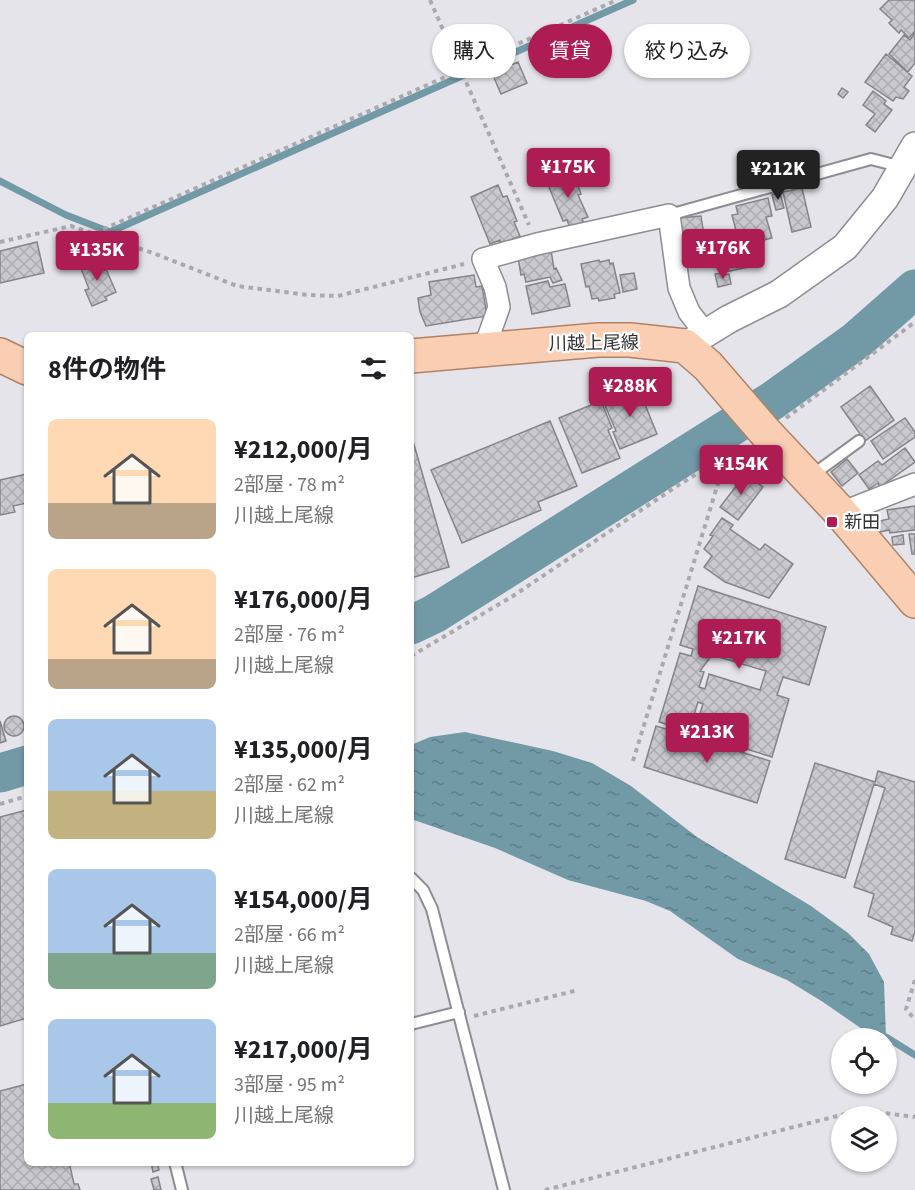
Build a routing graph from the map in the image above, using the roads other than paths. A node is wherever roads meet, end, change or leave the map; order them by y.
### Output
1 (909, 157) edge
2 (669, 215) junction
3 (695, 340) junction
4 (484, 349) junction
5 (0, 356) edge
6 (414, 356) edge
7 (24, 367) edge
8 (859, 441) dead end
9 (808, 478) junction
10 (915, 484) edge
11 (841, 513) junction
12 (915, 601) edge
13 (414, 881) edge
14 (460, 1016) junction
15 (414, 1024) edge
16 (176, 1166) edge
17 (182, 1190) edge
18 (504, 1190) edge

1 - 2 lane
1 - 3 street
2 - 3 street
2 - 4 street
3 - 4 main road, 川越上尾線
3 - 9 main road
4 - 6 main road, 川越上尾線
5 - 7 main road
8 - 9 lane
9 - 11 main road
10 - 11 street
11 - 12 main road
13 - 14 lane
14 - 15 lane
14 - 18 lane
16 - 17 lane

